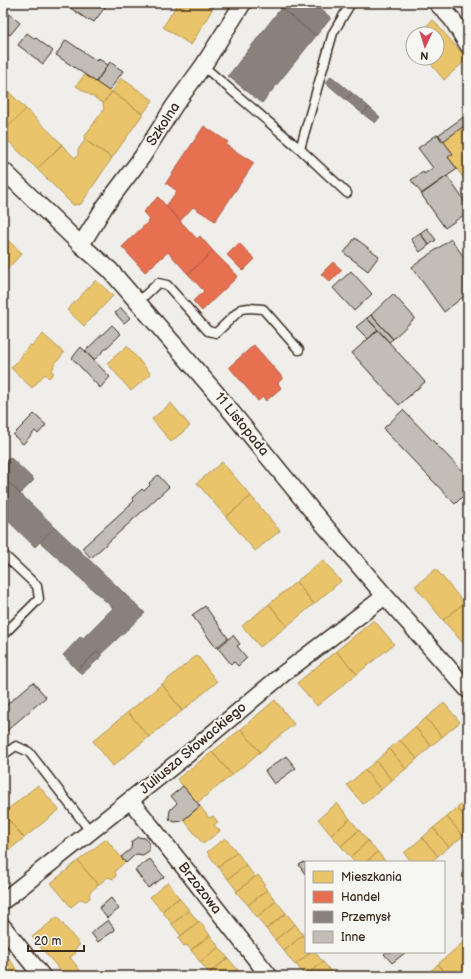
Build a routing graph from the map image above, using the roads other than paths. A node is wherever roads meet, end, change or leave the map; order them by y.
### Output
1 (243, 3) edge
2 (351, 3) edge
3 (437, 3) edge
4 (468, 45) edge
5 (203, 66) junction
6 (300, 149) junction
7 (3, 170) edge
8 (347, 193) dead end
9 (81, 245) junction
10 (138, 302) junction
11 (299, 350) dead end
12 (3, 554) edge
13 (384, 596) junction
14 (3, 635) edge
15 (468, 690) edge
16 (3, 755) edge
17 (130, 800) junction
18 (91, 832) junction
19 (3, 901) edge
20 (3, 927) edge
21 (42, 976) edge
22 (269, 976) edge

1 - 5 street, Szkolna
2 - 6 lane
3 - 4 street
5 - 6 lane
5 - 9 street, Szkolna
6 - 8 lane
7 - 9 street, 11 Listopada
9 - 10 street, 11 Listopada
10 - 11 lane
10 - 13 street, 11 Listopada
12 - 14 lane
13 - 15 street, 11 Listopada
13 - 17 street, Juliusza Słowackiego
16 - 18 lane
17 - 18 street, Juliusza Słowackiego
17 - 22 street, Brzozowa
18 - 19 street, Juliusza Słowackiego
20 - 21 street

